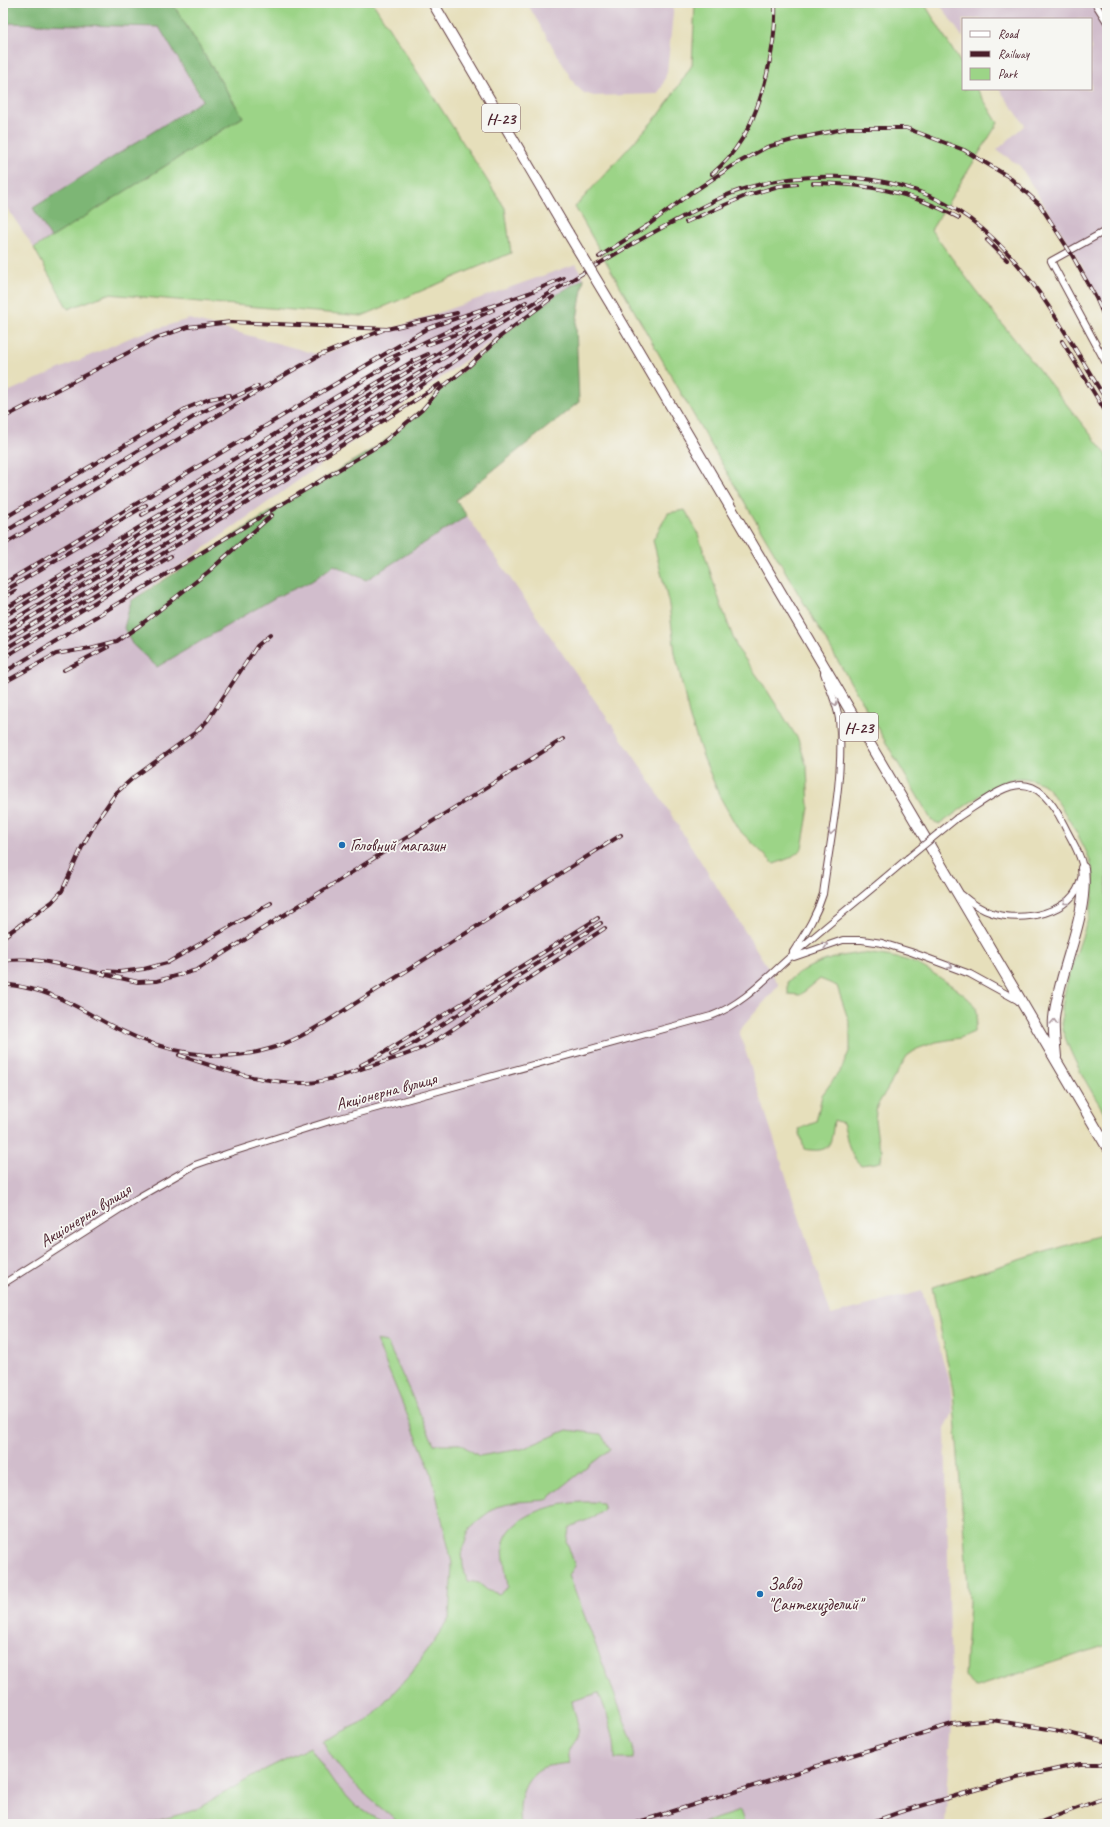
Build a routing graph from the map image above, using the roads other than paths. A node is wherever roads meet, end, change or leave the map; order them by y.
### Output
1 (433, 3) edge
2 (1094, 3) edge
3 (1107, 22) edge
4 (1107, 230) edge
5 (1107, 365) edge
6 (816, 653) junction
7 (1083, 868) junction
8 (955, 889) junction
9 (789, 959) junction
10 (1020, 1001) junction
11 (1057, 1061) junction
12 (1107, 1147) edge
13 (3, 1284) edge

1 - 6 main road, Н-23, bridge
2 - 3 street
4 - 5 street
6 - 8 main road, Н-23
6 -> 9 street
7 -> 8 street
7 - 9 street, bridge
11 -> 7 main road
8 - 10 main road, Н-23
9 -> 10 street
9 - 13 street, Акціонерна вулиця
10 - 11 main road, Н-23
11 - 12 main road, Н-23

